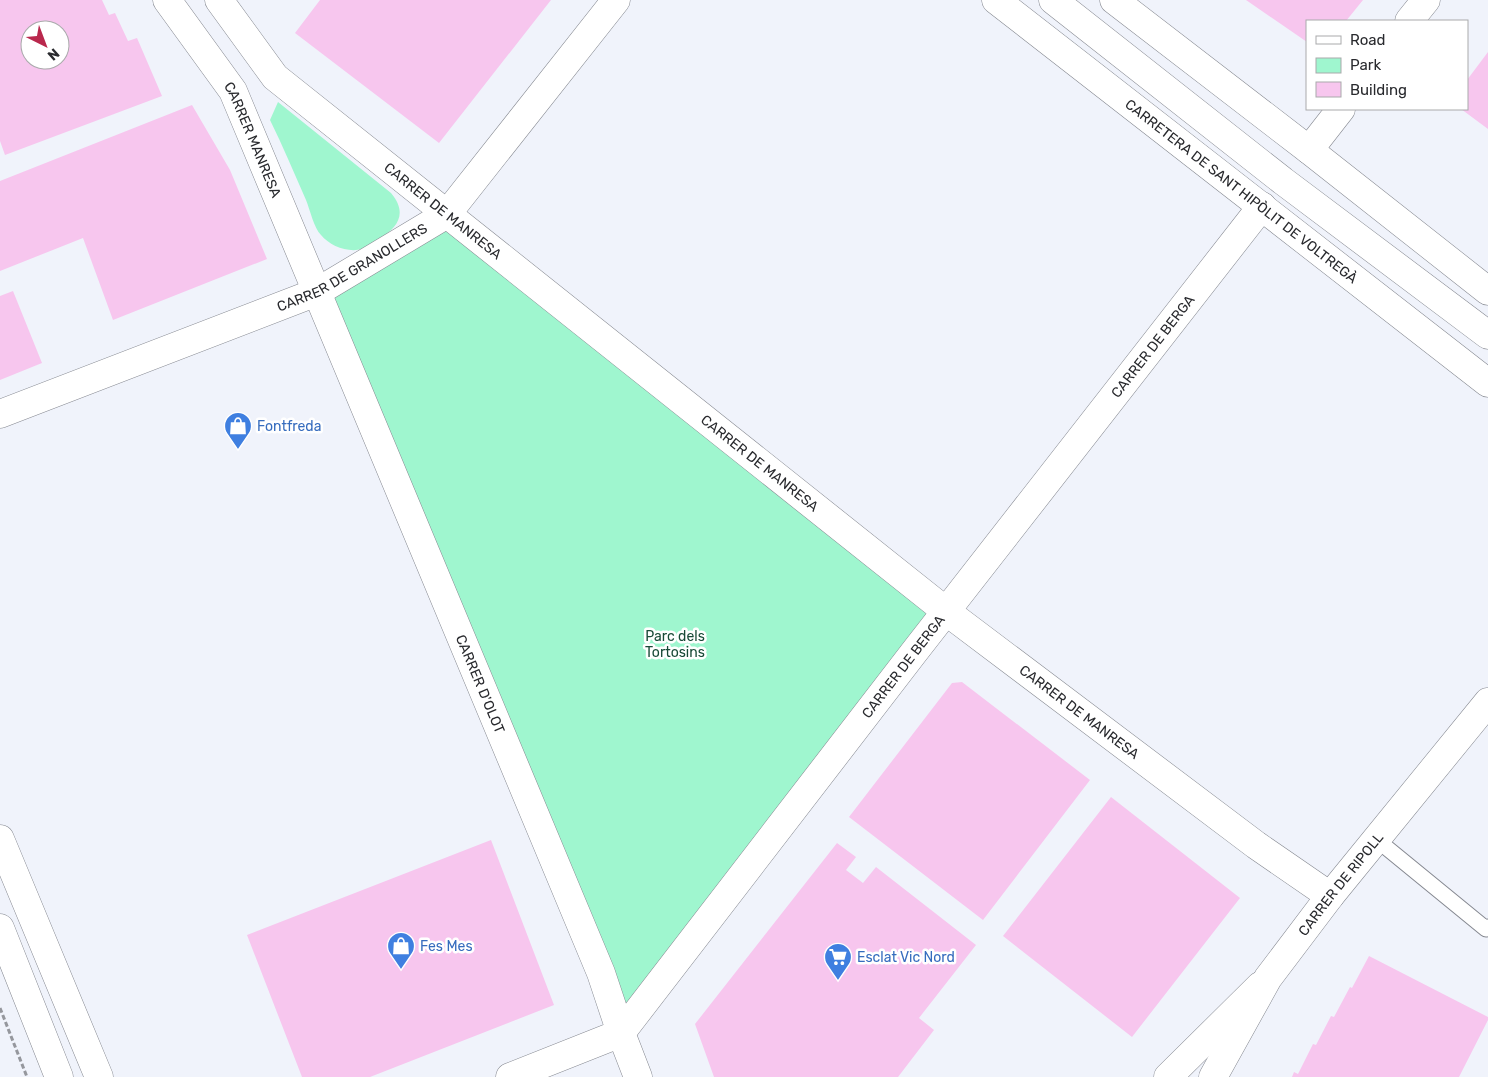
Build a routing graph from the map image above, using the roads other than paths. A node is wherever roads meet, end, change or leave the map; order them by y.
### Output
1 (167, 0) edge
2 (219, 0) edge
3 (616, 0) edge
4 (996, 0) edge
5 (1052, 0) edge
6 (1114, 0) edge
7 (1426, 0) edge
8 (1410, 20) edge
9 (1340, 110) edge
10 (1308, 150) junction
11 (1262, 206) junction
12 (447, 214) junction
13 (1488, 291) edge
14 (316, 292) junction
15 (1488, 335) edge
16 (1488, 383) edge
17 (0, 414) edge
18 (947, 612) junction
19 (1488, 702) edge
20 (0, 839) edge
21 (1376, 839) junction
22 (1330, 896) junction
23 (1488, 927) edge
24 (0, 928) edge
25 (1268, 978) junction
26 (621, 1033) junction
27 (59, 1077) edge
28 (99, 1077) edge
29 (510, 1077) edge
30 (638, 1077) edge
31 (1168, 1077) edge
32 (1213, 1077) edge

1 - 14 street, CARRER MANRESA
2 - 12 street, CARRER DE MANRESA
3 - 12 street, CARRER DE GRANOLLERS
4 - 11 street, CARRETERA DE SANT HIPÒLIT DE VOLTREGÀ
5 - 15 street
6 - 10 street
7 - 8 street
9 - 10 street
10 - 13 street
11 - 16 street, CARRETERA DE SANT HIPÒLIT DE VOLTREGÀ
11 - 18 street, CARRER DE BERGA
12 - 14 street, CARRER DE GRANOLLERS
12 - 18 street, CARRER DE MANRESA
14 - 17 street, CARRER DE GRANOLLERS
14 - 26 street, CARRER D'OLOT
18 - 22 street, CARRER DE MANRESA
18 - 26 street, CARRER DE BERGA
19 - 21 street, CARRER DE RIPOLL
20 - 28 street
21 - 22 street, CARRER DE RIPOLL
21 - 23 lane
22 - 25 street, CARRER DE RIPOLL
24 - 27 street
25 - 31 street
25 - 32 street, CARRER DE RIPOLL
26 - 29 street
26 - 30 street, CARRER D'OLOT

